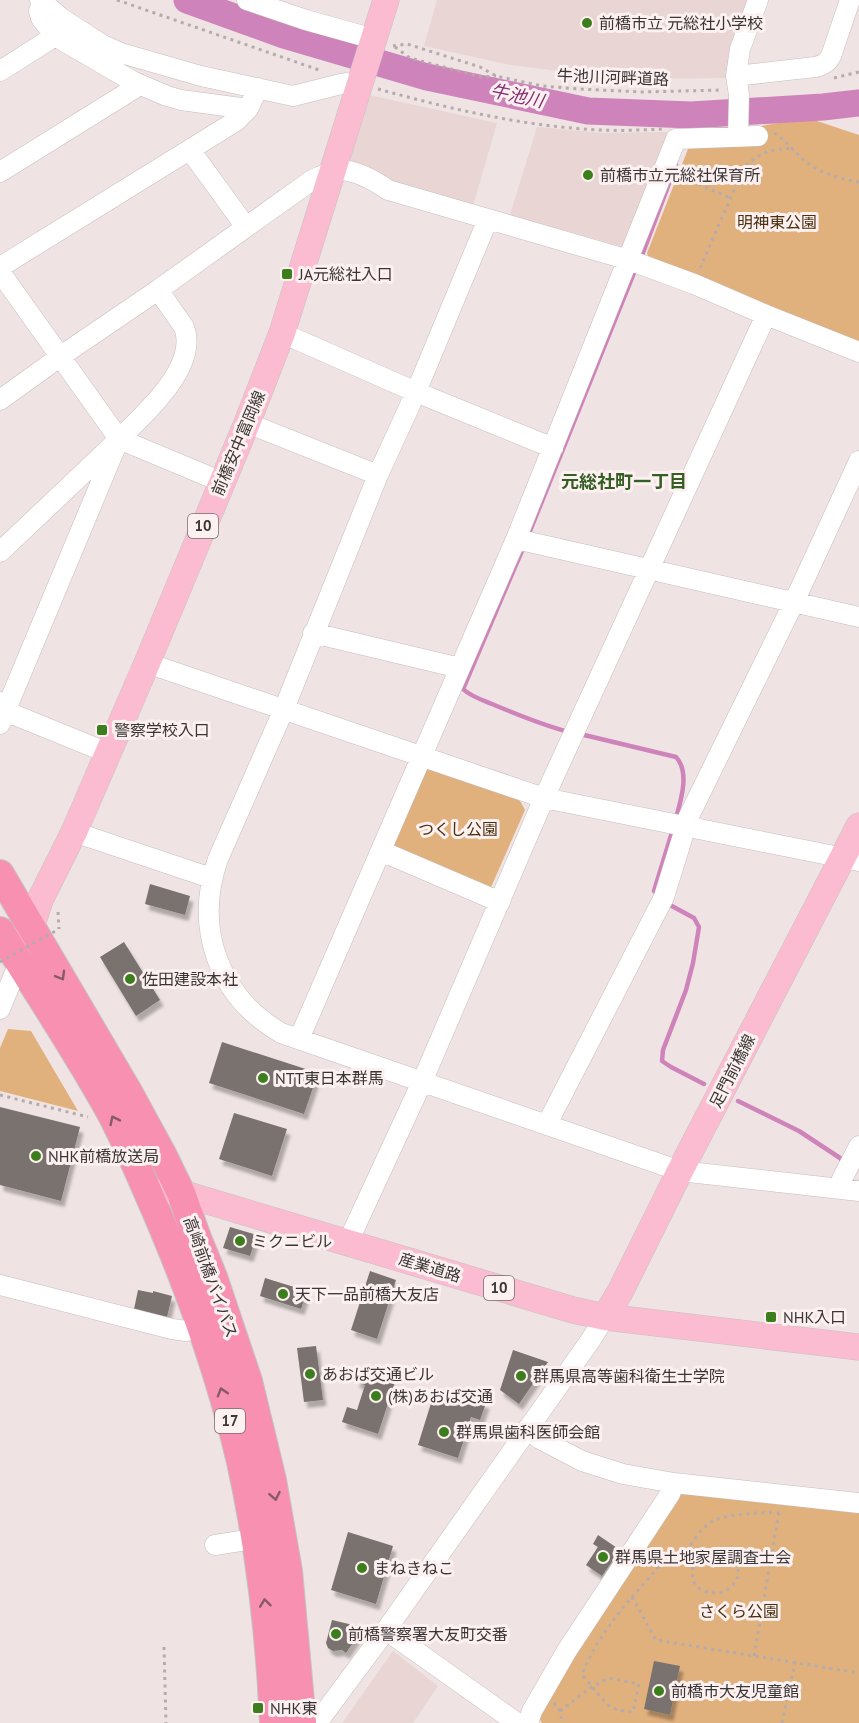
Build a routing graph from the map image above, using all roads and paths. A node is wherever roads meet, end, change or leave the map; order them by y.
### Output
1 (117, 0) edge
2 (247, 0) edge
3 (386, 0) edge
4 (758, 0) edge
5 (850, 0) edge
6 (42, 1) edge
7 (55, 36) junction
8 (380, 43) junction
9 (0, 72) edge
10 (859, 72) edge
11 (496, 76) junction
12 (828, 79) dead end
13 (137, 83) junction
14 (354, 83) junction
15 (738, 87) junction
16 (258, 88) junction
17 (248, 109) junction
18 (745, 133) junction
19 (676, 139) junction
20 (791, 148) junction
21 (190, 150) junction
22 (706, 169) dead end
23 (0, 172) edge
24 (332, 172) junction
25 (859, 182) edge
26 (730, 198) junction
27 (488, 219) junction
28 (246, 227) junction
29 (629, 260) junction
30 (0, 267) edge
31 (0, 272) edge
32 (694, 284) junction
33 (159, 290) junction
34 (766, 315) junction
35 (282, 333) junction
36 (859, 352) edge
37 (61, 356) junction
38 (416, 392) junction
39 (0, 400) edge
40 (247, 423) junction
41 (119, 439) junction
42 (553, 448) junction
43 (859, 461) edge
44 (378, 476) junction
45 (222, 482) junction
46 (516, 539) junction
47 (0, 552) edge
48 (649, 569) junction
49 (794, 602) junction
50 (859, 617) edge
51 (313, 633) junction
52 (147, 663) junction
53 (460, 668) junction
54 (284, 709) junction
55 (2, 712) edge
56 (108, 753) junction
57 (422, 755) junction
58 (544, 798) junction
59 (686, 825) junction
60 (859, 826) edge
61 (74, 832) junction
62 (381, 851) junction
63 (851, 859) edge
64 (0, 874) edge
65 (211, 878) junction
66 (500, 902) junction
67 (58, 911) dead end
68 (31, 926) junction
69 (0, 931) edge
70 (10, 963) edge
71 (0, 1009) edge
72 (299, 1039) junction
73 (422, 1082) junction
74 (0, 1095) edge
75 (89, 1117) dead end
76 (547, 1124) junction
77 (859, 1146) edge
78 (680, 1171) junction
79 (839, 1189) junction
80 (859, 1191) edge
81 (148, 1192) junction
82 (181, 1193) junction
83 (348, 1242) junction
84 (0, 1285) edge
85 (605, 1317) junction
86 (201, 1327) junction
87 (859, 1347) edge
88 (527, 1429) junction
89 (674, 1483) junction
90 (781, 1502) dead end
91 (859, 1503) edge
92 (779, 1513) junction
93 (269, 1537) junction
94 (215, 1545) dead end
95 (682, 1558) junction
96 (695, 1560) junction
97 (632, 1597) junction
98 (386, 1630) junction
99 (164, 1647) dead end
100 (754, 1656) junction
101 (795, 1662) junction
102 (859, 1673) edge
103 (593, 1686) junction
104 (547, 1700) dead end
105 (560, 1711) junction
106 (166, 1723) edge
107 (274, 1723) edge
108 (302, 1723) edge
109 (317, 1723) edge
110 (518, 1723) edge
111 (528, 1723) edge
112 (562, 1723) edge
113 (782, 1723) edge

1 - 14 path
2 - 8 street
3 - 8 main road, 10
4 - 15 street
5 - 15 street
6 - 7 street
6 - 16 street
7 - 9 street
7 - 13 street
8 - 11 path, 牛池川河畔道路
8 - 11 path
8 - 14 main road, 10
10 - 12 path
11 - 15 path, 牛池川河畔道路
13 - 17 street
13 - 23 street
14 - 16 street
14 - 19 path
14 - 24 main road, 前橋安中富岡線 / 10
15 - 18 street
16 - 17 street
17 - 21 street
18 - 19 street
18 - 20 path
19 - 29 street
20 - 25 path
20 - 26 path
21 - 28 street
21 - 30 street
22 - 26 path
24 - 27 street
24 - 28 street
24 - 35 main road, 前橋安中富岡線 / 10
26 - 32 path
27 - 29 street
27 - 38 street
28 - 33 street
29 - 32 street
29 - 42 street
31 - 37 street
32 - 34 street
33 - 37 street
33 - 41 street
34 - 36 street
34 - 48 street
35 - 38 street
35 - 40 main road, 前橋安中富岡線 / 10
37 - 39 street
37 - 41 street
38 - 42 street
38 - 44 street
40 - 44 street
40 - 45 main road, 前橋安中富岡線 / 10
41 - 45 street
41 - 47 street
41 - 55 street
42 - 46 street
43 - 49 street
44 - 51 street
45 - 52 main road, 前橋安中富岡線 / 10
46 - 48 street
46 - 53 street
48 - 49 street
48 - 58 street
49 - 50 street
49 - 59 street
51 - 53 street
51 - 54 street
52 - 54 street
52 - 56 main road, 前橋安中富岡線 / 10
53 - 57 street
54 - 57 street
54 - 65 street
55 - 56 street
56 - 61 main road, 前橋安中富岡線 / 10
57 - 58 street
57 - 62 street
58 - 59 street
58 - 66 street
59 - 63 street
59 - 76 street
60 - 63 main road, 足門前橋線
61 - 65 street
61 - 68 main road, 前橋安中富岡線 / 10
62 - 66 street
62 - 72 street
63 - 78 main road, 足門前橋線
64 - 68 highway, 高崎前橋バイパス / 17
65 - 72 street
66 - 73 street
67 - 70 path, bridge
68 - 70 main road, 前橋安中富岡線 / 10
68 -> 82 highway, 高崎前橋バイパス / 17
69 - 70 highway, 高崎前橋バイパス / 17
70 - 71 street
81 -> 70 highway, 高崎前橋バイパス / 17
72 - 73 street
73 - 76 street
73 - 83 street
74 - 75 path
76 - 78 street
77 - 79 street
78 - 79 street
78 - 85 main road, 足門前橋線
79 - 80 street
81 - 82 main road, 産業道路 / 10
81 - 86 highway, 高崎前橋バイパス / 17
82 - 83 main road, 産業道路 / 10
82 -> 93 highway, 高崎前橋バイパス / 17
83 - 85 main road, 産業道路 / 10
84 - 86 street
85 - 87 main road, 産業道路 / 10
85 - 88 street
93 -> 86 highway, 高崎前橋バイパス / 17
88 - 89 street
88 - 98 street
89 - 91 street
89 - 111 street
90 - 92 path
92 - 95 path
92 - 100 path
93 - 94 street
107 -> 93 highway, 高崎前橋バイパス / 17
93 - 108 highway, 高崎前橋バイパス / 17
95 - 96 path
95 - 97 path
96 - 96 path
97 - 100 path
97 - 103 path
98 - 109 street
98 - 110 street
99 - 106 path
100 - 101 path
101 - 102 path
101 - 113 path
103 - 103 path
103 - 105 path
104 - 105 path
105 - 112 path

